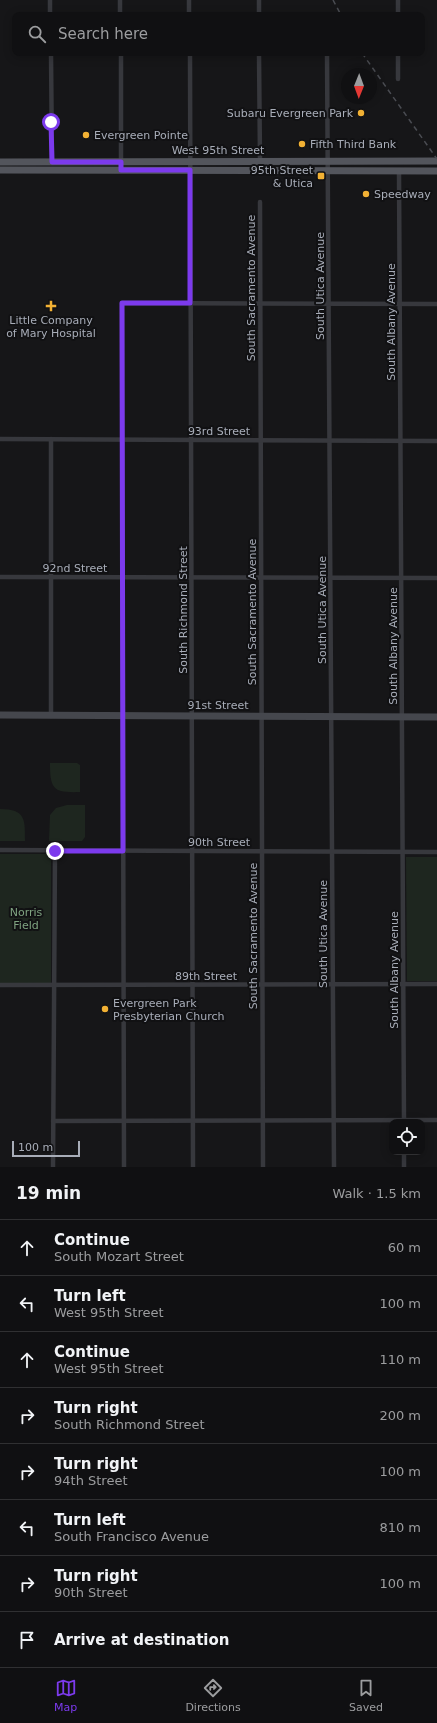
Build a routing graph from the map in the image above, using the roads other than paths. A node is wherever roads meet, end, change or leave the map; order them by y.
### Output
1 (50, 0) edge
2 (120, 0) edge
3 (189, 0) edge
4 (259, 0) edge
5 (398, 0) edge
6 (50, 12) edge
7 (120, 12) edge
8 (190, 12) edge
9 (259, 12) edge
10 (398, 12) edge
11 (51, 56) edge
12 (120, 56) edge
13 (190, 56) edge
14 (259, 56) edge
15 (327, 56) edge
16 (398, 56) edge
17 (398, 79) dead end
18 (329, 160) junction
19 (190, 161) junction
20 (260, 161) junction
21 (437, 161) edge
22 (0, 162) edge
23 (52, 162) junction
24 (121, 162) junction
25 (0, 170) edge
26 (121, 170) junction
27 (190, 170) junction
28 (329, 170) junction
29 (399, 170) junction
30 (437, 171) edge
31 (260, 202) dead end
32 (190, 303) junction
33 (260, 303) junction
34 (330, 303) junction
35 (400, 304) junction
36 (437, 304) edge
37 (0, 439) edge
38 (51, 439) junction
39 (122, 440) junction
40 (191, 440) junction
41 (261, 440) junction
42 (330, 441) junction
43 (401, 441) junction
44 (437, 441) edge
45 (0, 577) edge
46 (51, 577) junction
47 (123, 577) junction
48 (192, 578) junction
49 (261, 578) junction
50 (330, 578) junction
51 (401, 578) junction
52 (437, 578) edge
53 (0, 715) edge
54 (51, 716) junction
55 (123, 716) junction
56 (192, 716) junction
57 (262, 716) junction
58 (331, 717) junction
59 (402, 717) junction
60 (437, 717) edge
61 (0, 850) edge
62 (55, 851) junction
63 (123, 851) junction
64 (192, 851) junction
65 (262, 851) junction
66 (332, 852) junction
67 (403, 852) junction
68 (437, 852) edge
69 (333, 984) junction
70 (404, 984) junction
71 (437, 984) edge
72 (0, 985) edge
73 (54, 985) junction
74 (124, 985) junction
75 (193, 985) junction
76 (263, 985) junction
77 (404, 1119) edge
78 (263, 1120) junction
79 (333, 1120) junction
80 (425, 1120) edge
81 (437, 1120) edge
82 (54, 1121) junction
83 (124, 1121) junction
84 (193, 1121) junction
85 (389, 1121) edge
86 (404, 1155) edge
87 (53, 1167) edge
88 (124, 1167) edge
89 (193, 1167) edge
90 (263, 1167) edge
91 (334, 1167) edge
92 (404, 1167) edge

1 - 6 street
2 - 7 street
3 - 8 street
4 - 9 street
5 - 10 street
11 - 23 street
12 - 24 street
13 - 19 street, South Richmond Street
14 - 20 street
15 - 18 street, South Utica Avenue
16 - 17 street
18 - 20 main road, West 95th Street
18 - 21 main road, West 95th Street
18 - 28 street, South Utica Avenue
19 - 20 main road, West 95th Street
19 - 24 main road, West 95th Street
19 - 27 street, South Richmond Street
22 - 23 main road, West 95th Street
23 - 24 main road, West 95th Street
24 - 26 street
25 - 26 main road, West 95th Street
26 - 27 main road, West 95th Street
27 - 28 main road, West 95th Street
27 - 32 street, South Richmond Street
28 - 29 main road, West 95th Street
28 - 34 street, South Utica Avenue
29 - 30 main road, West 95th Street
29 - 35 street, South Albany Avenue
31 - 33 street, South Sacramento Avenue
32 - 33 street
32 - 39 street
32 - 40 street, South Richmond Street
33 - 34 street
33 - 41 street, South Sacramento Avenue
34 - 35 street
34 - 42 street, South Utica Avenue
35 - 36 street
35 - 43 street, South Albany Avenue
37 - 38 street, 93rd Street
38 - 39 street, 93rd Street
38 - 46 street
39 - 40 street, 93rd Street
39 - 47 street
40 - 41 street, 93rd Street
40 - 48 street, South Richmond Street
41 - 42 street, 93rd Street
41 - 49 street, South Sacramento Avenue
42 - 43 street, 93rd Street
42 - 50 street, South Utica Avenue
43 - 44 street, 93rd Street
43 - 51 street, South Albany Avenue
45 - 46 street, 92nd Street
46 - 47 street, 92nd Street
46 - 54 street
47 - 48 street, 92nd Street
47 - 55 street
48 - 49 street, 92nd Street
48 - 56 street, South Richmond Street
49 - 50 street, 92nd Street
49 - 57 street, South Sacramento Avenue
50 - 51 street, 92nd Street
50 - 58 street, South Utica Avenue
51 - 52 street, 92nd Street
51 - 59 street, South Albany Avenue
53 - 54 street, 91st Street
54 - 55 street, 91st Street
55 - 56 street, 91st Street
55 - 63 street
56 - 57 street, 91st Street
56 - 64 street, South Richmond Street
57 - 58 street, 91st Street
57 - 65 street, South Sacramento Avenue
58 - 59 street, 91st Street
58 - 66 street, South Utica Avenue
59 - 60 street, 91st Street
59 - 67 street, South Albany Avenue
61 - 62 street, 90th Street
62 - 63 street, 90th Street
62 - 73 street
63 - 64 street, 90th Street
63 - 74 street
64 - 65 street, 90th Street
64 - 75 street, South Richmond Street
65 - 66 street, 90th Street
65 - 76 street, South Sacramento Avenue
66 - 67 street, 90th Street
66 - 69 street, South Utica Avenue
67 - 68 street, 90th Street
67 - 70 street, South Albany Avenue
69 - 70 street, 89th Street
69 - 76 street, 89th Street
69 - 79 street, South Utica Avenue
70 - 71 street, 89th Street
70 - 77 street, South Albany Avenue
72 - 73 street, 89th Street
73 - 74 street, 89th Street
73 - 82 street
74 - 75 street, 89th Street
74 - 83 street
75 - 76 street, 89th Street
75 - 84 street, South Richmond Street
76 - 78 street, South Sacramento Avenue
78 - 79 street
78 - 84 street
78 - 90 street, South Sacramento Avenue
79 - 85 street
79 - 91 street, South Utica Avenue
80 - 81 street
82 - 83 street
82 - 87 street
83 - 84 street
83 - 88 street
84 - 89 street, South Richmond Street
86 - 92 street

